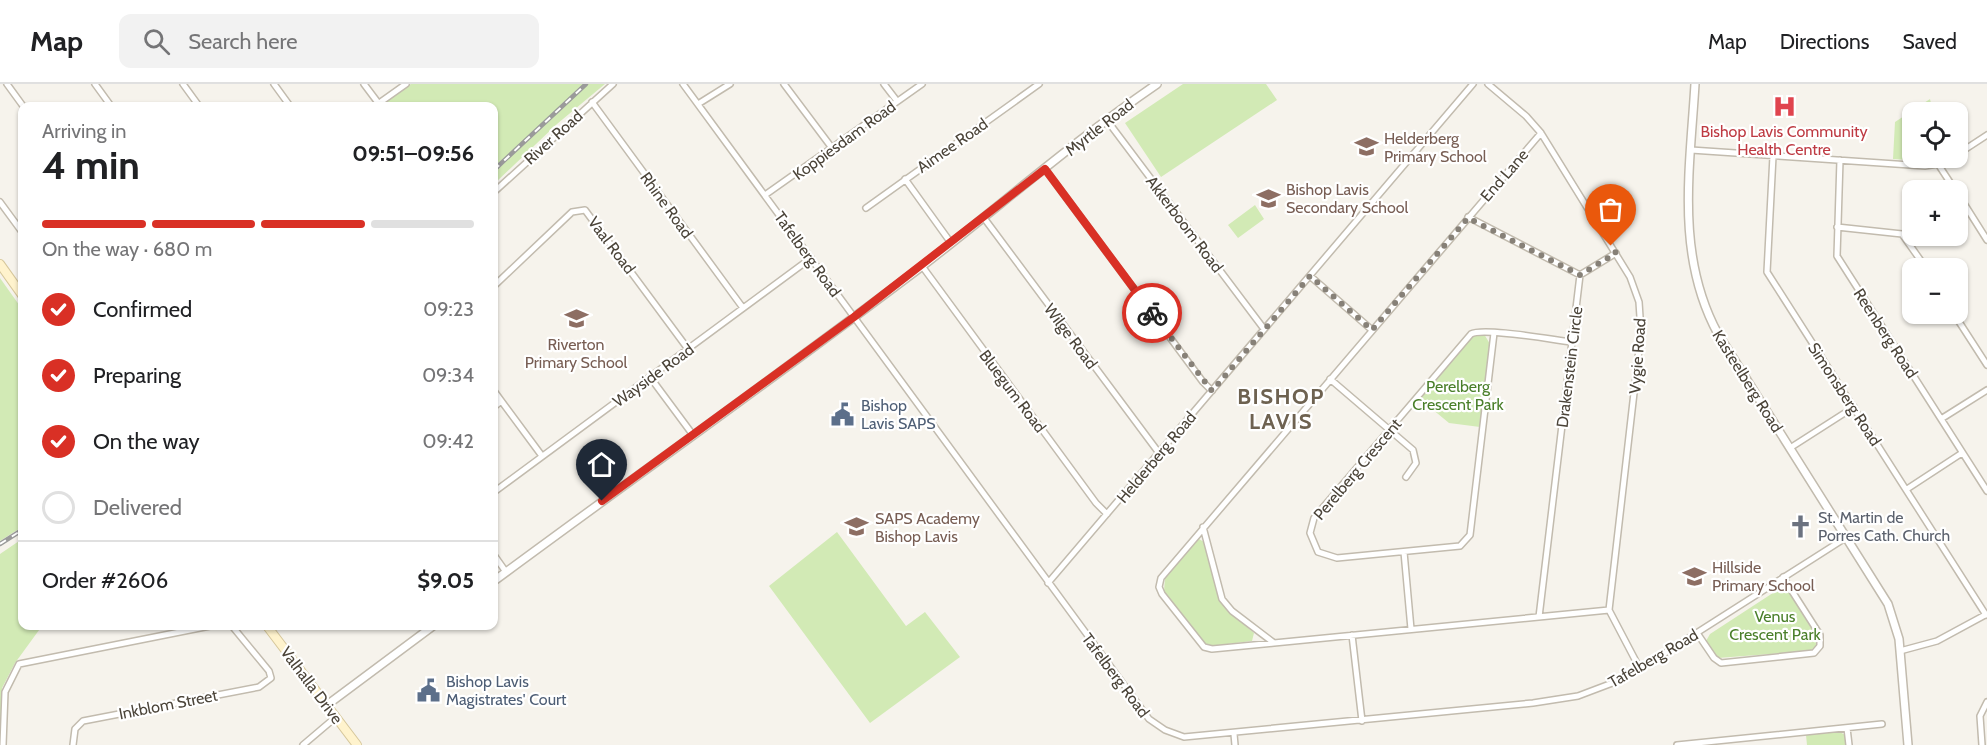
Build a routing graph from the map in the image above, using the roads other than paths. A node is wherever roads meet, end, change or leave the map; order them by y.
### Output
1 (7, 84) edge
2 (95, 84) edge
3 (183, 84) edge
4 (274, 84) edge
5 (364, 84) edge
6 (405, 84) edge
7 (613, 84) edge
8 (683, 84) edge
9 (730, 84) edge
10 (784, 84) edge
11 (884, 84) edge
12 (922, 84) edge
13 (1039, 84) edge
14 (1157, 84) edge
15 (1473, 84) edge
16 (1488, 84) edge
17 (1695, 84) edge
18 (897, 101) junction
19 (20, 102) edge
20 (108, 102) edge
21 (196, 102) edge
22 (287, 102) edge
23 (375, 102) edge
24 (381, 102) edge
25 (592, 102) junction
26 (698, 104) junction
27 (1106, 118) junction
28 (1541, 133) junction
29 (1987, 135) edge
30 (1968, 147) edge
31 (832, 148) junction
32 (1691, 150) junction
33 (1773, 156) junction
34 (1840, 160) junction
35 (1902, 164) edge
36 (1045, 169) junction
37 (905, 179) junction
38 (498, 188) edge
39 (765, 195) junction
40 (0, 202) edge
41 (866, 208) dead end
42 (1968, 211) edge
43 (984, 218) junction
44 (1468, 218) junction
45 (18, 227) edge
46 (1837, 227) junction
47 (1987, 240) edge
48 (951, 243) junction
49 (1616, 253) junction
50 (811, 258) junction
51 (1919, 258) edge
52 (0, 264) edge
53 (922, 266) junction
54 (1580, 275) junction
55 (1310, 276) junction
56 (498, 282) edge
57 (18, 289) edge
58 (743, 308) junction
59 (854, 317) junction
60 (1960, 324) edge
61 (1264, 330) junction
62 (1372, 330) junction
63 (1494, 333) junction
64 (1572, 342) junction
65 (688, 349) junction
66 (1987, 365) edge
67 (650, 377) junction
68 (1330, 379) junction
69 (1987, 390) edge
70 (1212, 391) junction
71 (498, 397) edge
72 (501, 401) junction
73 (498, 404) edge
74 (1854, 407) junction
75 (1941, 419) junction
76 (1389, 430) junction
77 (693, 435) junction
78 (1790, 448) junction
79 (1159, 453) junction
80 (1962, 453) junction
81 (542, 456) junction
82 (1406, 477) dead end
83 (498, 489) edge
84 (1907, 489) junction
85 (1987, 491) edge
86 (1107, 514) junction
87 (1203, 527) junction
88 (1847, 537) junction
89 (1404, 552) junction
90 (498, 561) edge
91 (506, 572) junction
92 (1783, 577) junction
93 (498, 578) edge
94 (1048, 583) junction
95 (1609, 610) junction
96 (1987, 614) edge
97 (1539, 617) junction
98 (1411, 629) junction
99 (190, 630) edge
100 (235, 630) edge
101 (270, 630) edge
102 (429, 630) edge
103 (1697, 633) junction
104 (1352, 635) junction
105 (1274, 643) junction
106 (1900, 651) junction
107 (1640, 669) junction
108 (1987, 702) edge
109 (327, 705) junction
110 (336, 717) junction
111 (1362, 721) junction
112 (1882, 724) dead end
113 (1847, 728) junction
114 (1234, 734) junction
115 (3, 745) edge
116 (73, 745) edge
117 (303, 745) edge
118 (357, 745) edge
119 (1235, 745) edge
120 (1678, 745) edge
121 (1849, 745) edge
122 (1908, 745) edge
123 (1982, 745) edge

1 - 19 street
2 - 20 street
3 - 21 street
4 - 22 street
5 - 23 street
6 - 24 street
7 - 25 street, River Road
8 - 26 street, Tafelberg Road
9 - 26 street
10 - 31 street
11 - 18 street
12 - 18 street, Koppiesdam Road
13 - 37 street, Aimee Road
14 - 27 street, Myrtle Road
15 - 55 street, Helderberg Road
16 - 28 street, Vygie Road
17 - 32 street, Kasteelberg Road
18 - 31 street, Koppiesdam Road
25 - 38 street, River Road
25 - 58 street, Rhine Road
26 - 39 street, Tafelberg Road
27 - 36 street, Myrtle Road
27 - 61 street, Akkerboom Road
28 - 44 street, End Lane
28 - 49 street, Vygie Road
29 - 30 street
31 - 39 street, Koppiesdam Road
32 - 33 street
32 - 78 street, Kasteelberg Road
33 - 34 street
33 - 74 street, Simonsberg Road
34 - 35 street
34 - 46 street, Reenberg Road
36 - 43 street, Myrtle Road
36 - 70 street
37 - 41 street, Aimee Road
37 - 48 street
39 - 50 street, Tafelberg Road
40 - 45 street
42 - 47 street
43 - 48 street, Myrtle Road
43 - 79 street, Wilge Road
44 - 54 street
44 - 62 street
46 - 51 street
46 - 75 street, Reenberg Road
48 - 53 street, Myrtle Road
49 - 54 street
49 - 95 street, Vygie Road
50 - 58 street, Wayside Road
50 - 59 street, Tafelberg Road
52 - 57 main road
53 - 59 street, Myrtle Road
53 - 86 street, Bluegum Road
54 - 64 street, Drakenstein Circle
55 - 61 street, Helderberg Road
55 - 62 street
56 - 65 street, Vaal Road
58 - 65 street, Wayside Road
59 - 77 street, Myrtle Road
59 - 94 street, Tafelberg Road
60 - 66 street
61 - 70 street, Helderberg Road
62 - 68 street
63 - 64 street
63 - 76 street, Perelberg Crescent
63 - 89 street, Perelberg Crescent
64 - 97 street, Drakenstein Circle
65 - 67 street, Wayside Road
67 - 77 street
67 - 81 street, Wayside Road
68 - 76 street
68 - 87 street
69 - 75 street
70 - 79 street, Helderberg Road
71 - 72 street
72 - 73 street
72 - 81 street
74 - 78 street
74 - 84 street, Simonsberg Road
75 - 80 street, Reenberg Road
76 - 82 street
76 - 89 street, Perelberg Crescent
77 - 91 street, Myrtle Road
78 - 88 street, Kasteelberg Road
79 - 86 street, Helderberg Road
80 - 84 street
80 - 85 street, Reenberg Road
81 - 83 street, Wayside Road
84 - 96 street, Simonsberg Road
86 - 94 street, Helderberg Road
87 - 105 street
87 - 105 street
88 - 92 street, Tafelberg Road
88 - 106 street, Kasteelberg Road
89 - 98 street
90 - 91 street
91 - 93 street, Myrtle Road
92 - 103 street, Tafelberg Road
92 - 103 street
94 - 114 street, Tafelberg Road
95 - 97 street
95 - 107 street
96 - 106 street
97 - 98 street
98 - 104 street
99 - 115 street
100 - 116 street, Inkblom Street
101 - 109 main road, Valhalla Drive
102 - 109 street
103 - 107 street, Tafelberg Road
104 - 105 street
104 - 111 street
106 - 122 street, Kasteelberg Road
107 - 111 street, Tafelberg Road
108 - 123 street
109 - 110 main road, Valhalla Drive
110 - 117 street
110 - 118 main road, Valhalla Drive
111 - 114 street, Tafelberg Road
112 - 113 street
113 - 120 street
113 - 121 street
114 - 119 street

